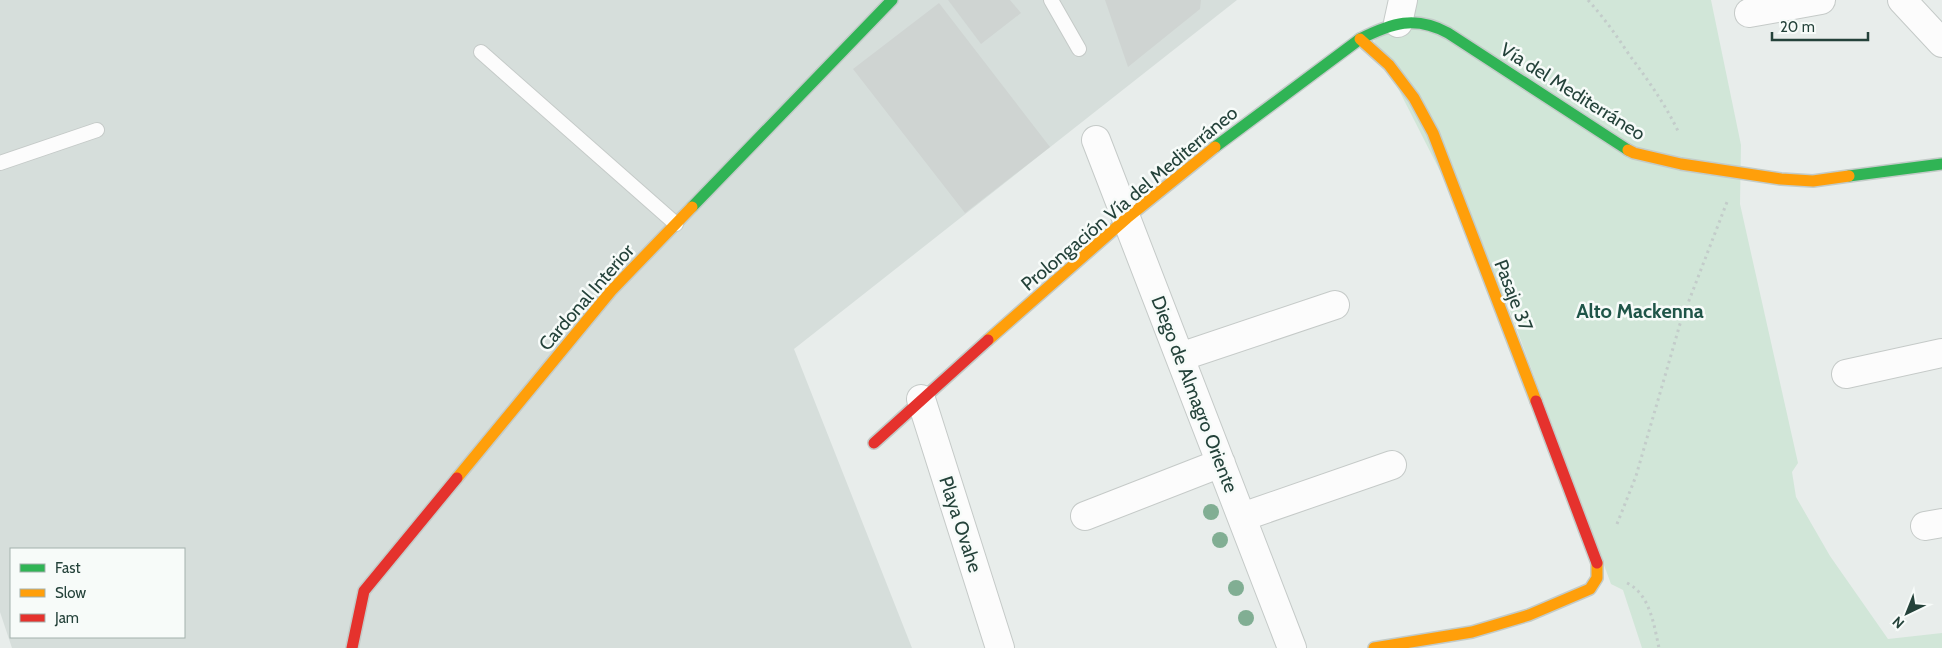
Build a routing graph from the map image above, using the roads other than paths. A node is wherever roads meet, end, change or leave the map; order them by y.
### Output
1 (892, 0) edge
2 (1051, 0) edge
3 (1821, 0) edge
4 (1902, 0) edge
5 (1400, 12) edge
6 (1749, 13) dead end
7 (1430, 24) joint
8 (1938, 32) edge
9 (1360, 39) junction
10 (1079, 49) dead end
11 (481, 52) dead end
12 (97, 130) dead end
13 (1096, 140) dead end
14 (0, 163) edge
15 (1942, 164) edge
16 (1128, 218) junction
17 (676, 224) junction
18 (1335, 305) dead end
19 (1942, 353) edge
20 (1180, 357) junction
21 (1846, 374) dead end
22 (921, 400) junction
23 (874, 444) dead end
24 (1221, 463) junction
25 (1392, 465) dead end
26 (1085, 516) dead end
27 (1242, 517) junction
28 (352, 648) edge
29 (1000, 648) edge
30 (1292, 648) edge
31 (1374, 648) edge

1 - 17 street, Cardonal Interior
2 - 10 lane
3 - 6 street
4 - 8 street
5 - 7 street, Prolongación Vía del Mediterráneo
5 - 9 street, Prolongación Vía del Mediterráneo
7 - 15 street, Vía del Mediterráneo
9 - 16 street, Prolongación Vía del Mediterráneo
9 - 31 street, Pasaje 37
11 - 17 lane
12 - 14 lane
13 - 16 street, Diego de Almagro Oriente
16 - 20 street, Diego de Almagro Oriente
16 - 22 street, Prolongación Vía del Mediterráneo
17 - 28 street, Cardonal Interior
18 - 20 street
19 - 21 street
20 - 24 street, Diego de Almagro Oriente
22 - 23 street, Prolongación Vía del Mediterráneo
22 - 29 street, Playa Ovahe
24 - 26 street
24 - 27 street, Diego de Almagro Oriente
25 - 27 street
27 - 30 street, Diego de Almagro Oriente

